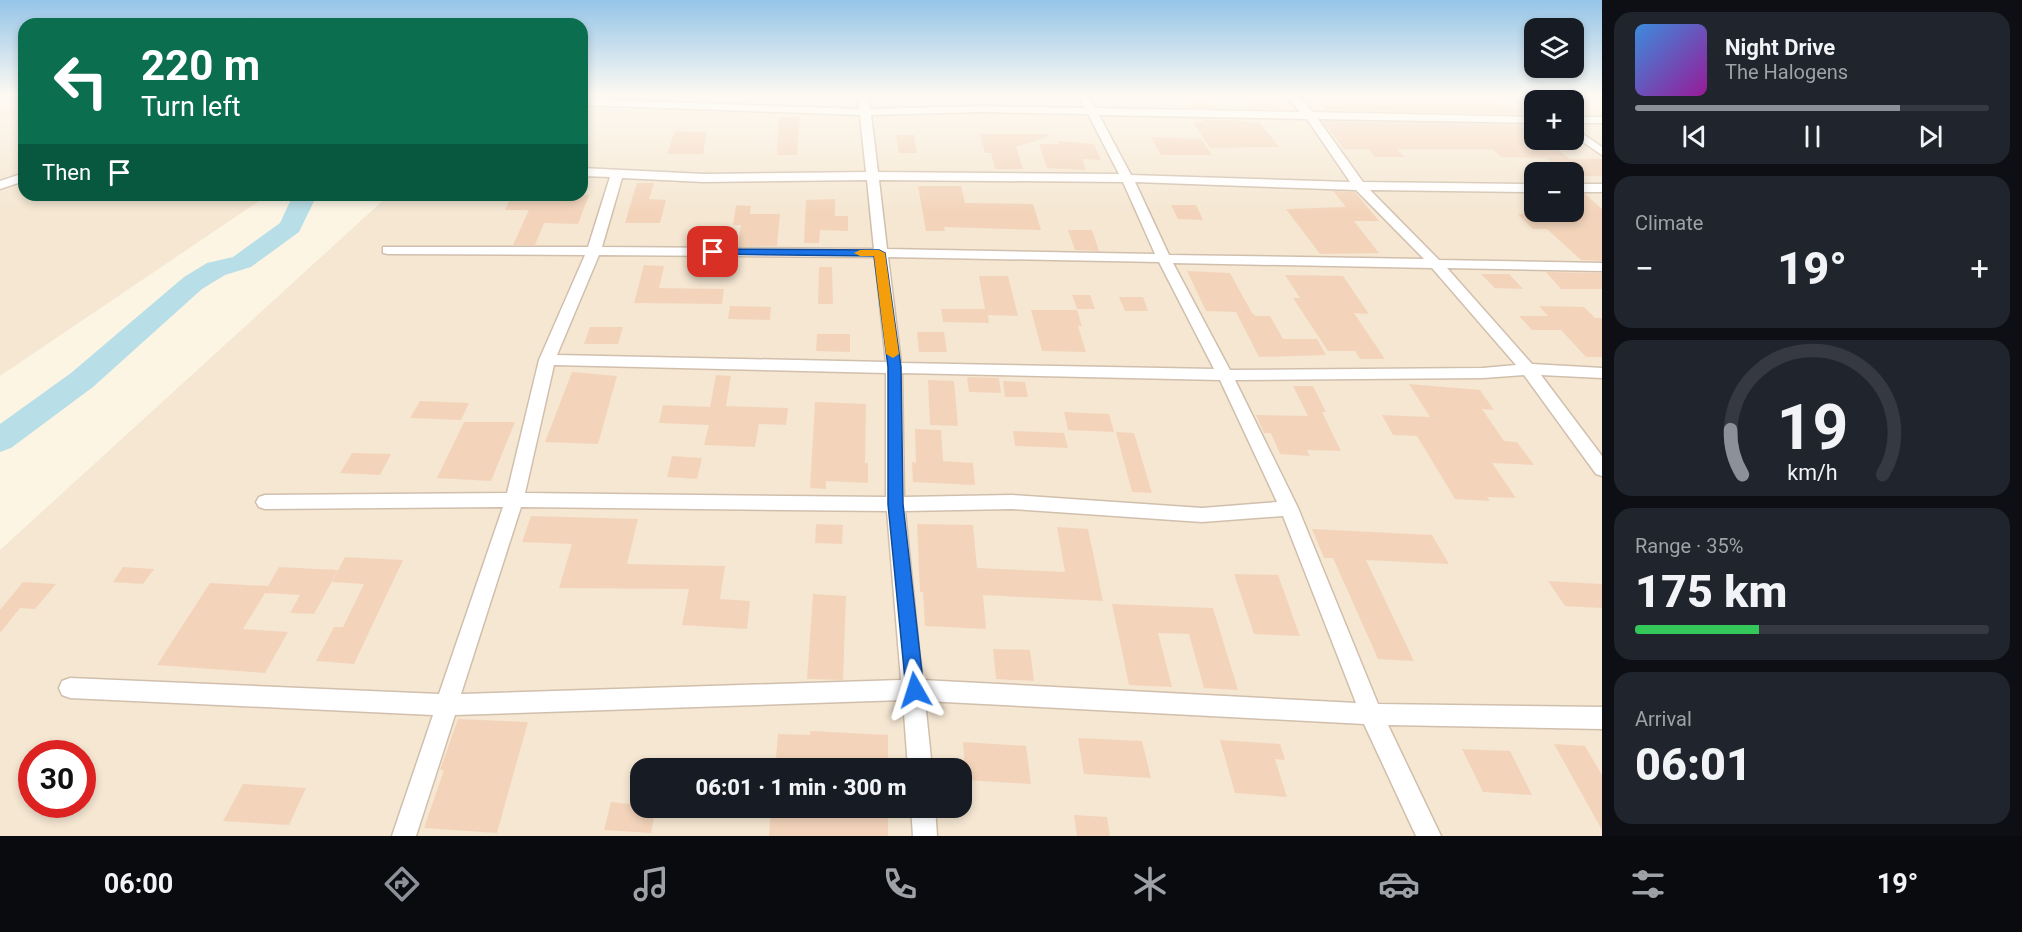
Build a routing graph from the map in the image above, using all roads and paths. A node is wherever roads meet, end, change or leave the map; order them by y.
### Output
1 (867, 134) edge
2 (1103, 134) edge
3 (1323, 134) edge
4 (1584, 138) edge
5 (1602, 152) edge
6 (588, 172) edge
7 (617, 173) junction
8 (872, 176) junction
9 (1127, 178) junction
10 (18, 179) edge
11 (0, 185) edge
12 (1359, 186) junction
13 (1524, 188) edge
14 (1584, 188) edge
15 (1602, 188) edge
16 (388, 250) dead end
17 (594, 251) junction
18 (879, 253) junction
19 (1164, 259) junction
20 (1437, 265) junction
21 (1602, 267) edge
22 (547, 360) junction
23 (894, 367) junction
24 (1528, 369) junction
25 (1602, 373) edge
26 (1225, 375) junction
27 (1602, 469) edge
28 (514, 500) junction
29 (265, 502) dead end
30 (896, 504) junction
31 (1289, 508) junction
32 (70, 688) dead end
33 (915, 690) junction
34 (445, 705) junction
35 (1371, 714) junction
36 (1602, 718) edge
37 (919, 758) edge
38 (924, 818) edge
39 (404, 836) edge
40 (925, 836) edge
41 (1429, 836) edge

1 - 8 street
2 - 9 street
3 - 12 street
4 - 5 street
6 - 7 street
7 - 8 street
7 - 17 street
8 - 9 street
8 - 18 street
9 - 12 street
9 - 19 street
10 - 11 street
12 - 13 street
12 - 20 street
14 - 15 street
16 - 17 street
17 - 18 street
17 - 22 street
18 - 19 street
18 - 23 street
19 - 20 street
19 - 26 street
20 - 21 street
20 - 24 street
22 - 23 street
22 - 28 street
23 - 26 street
23 - 30 street
24 - 25 street
24 - 26 street
24 - 27 street
26 - 31 street
28 - 29 street
28 - 30 street
28 - 34 street
30 - 31 street
30 - 33 street
31 - 35 street
32 - 34 street
33 - 34 street
33 - 35 street
33 - 37 street
34 - 39 street
35 - 36 street
35 - 41 street
38 - 40 street

